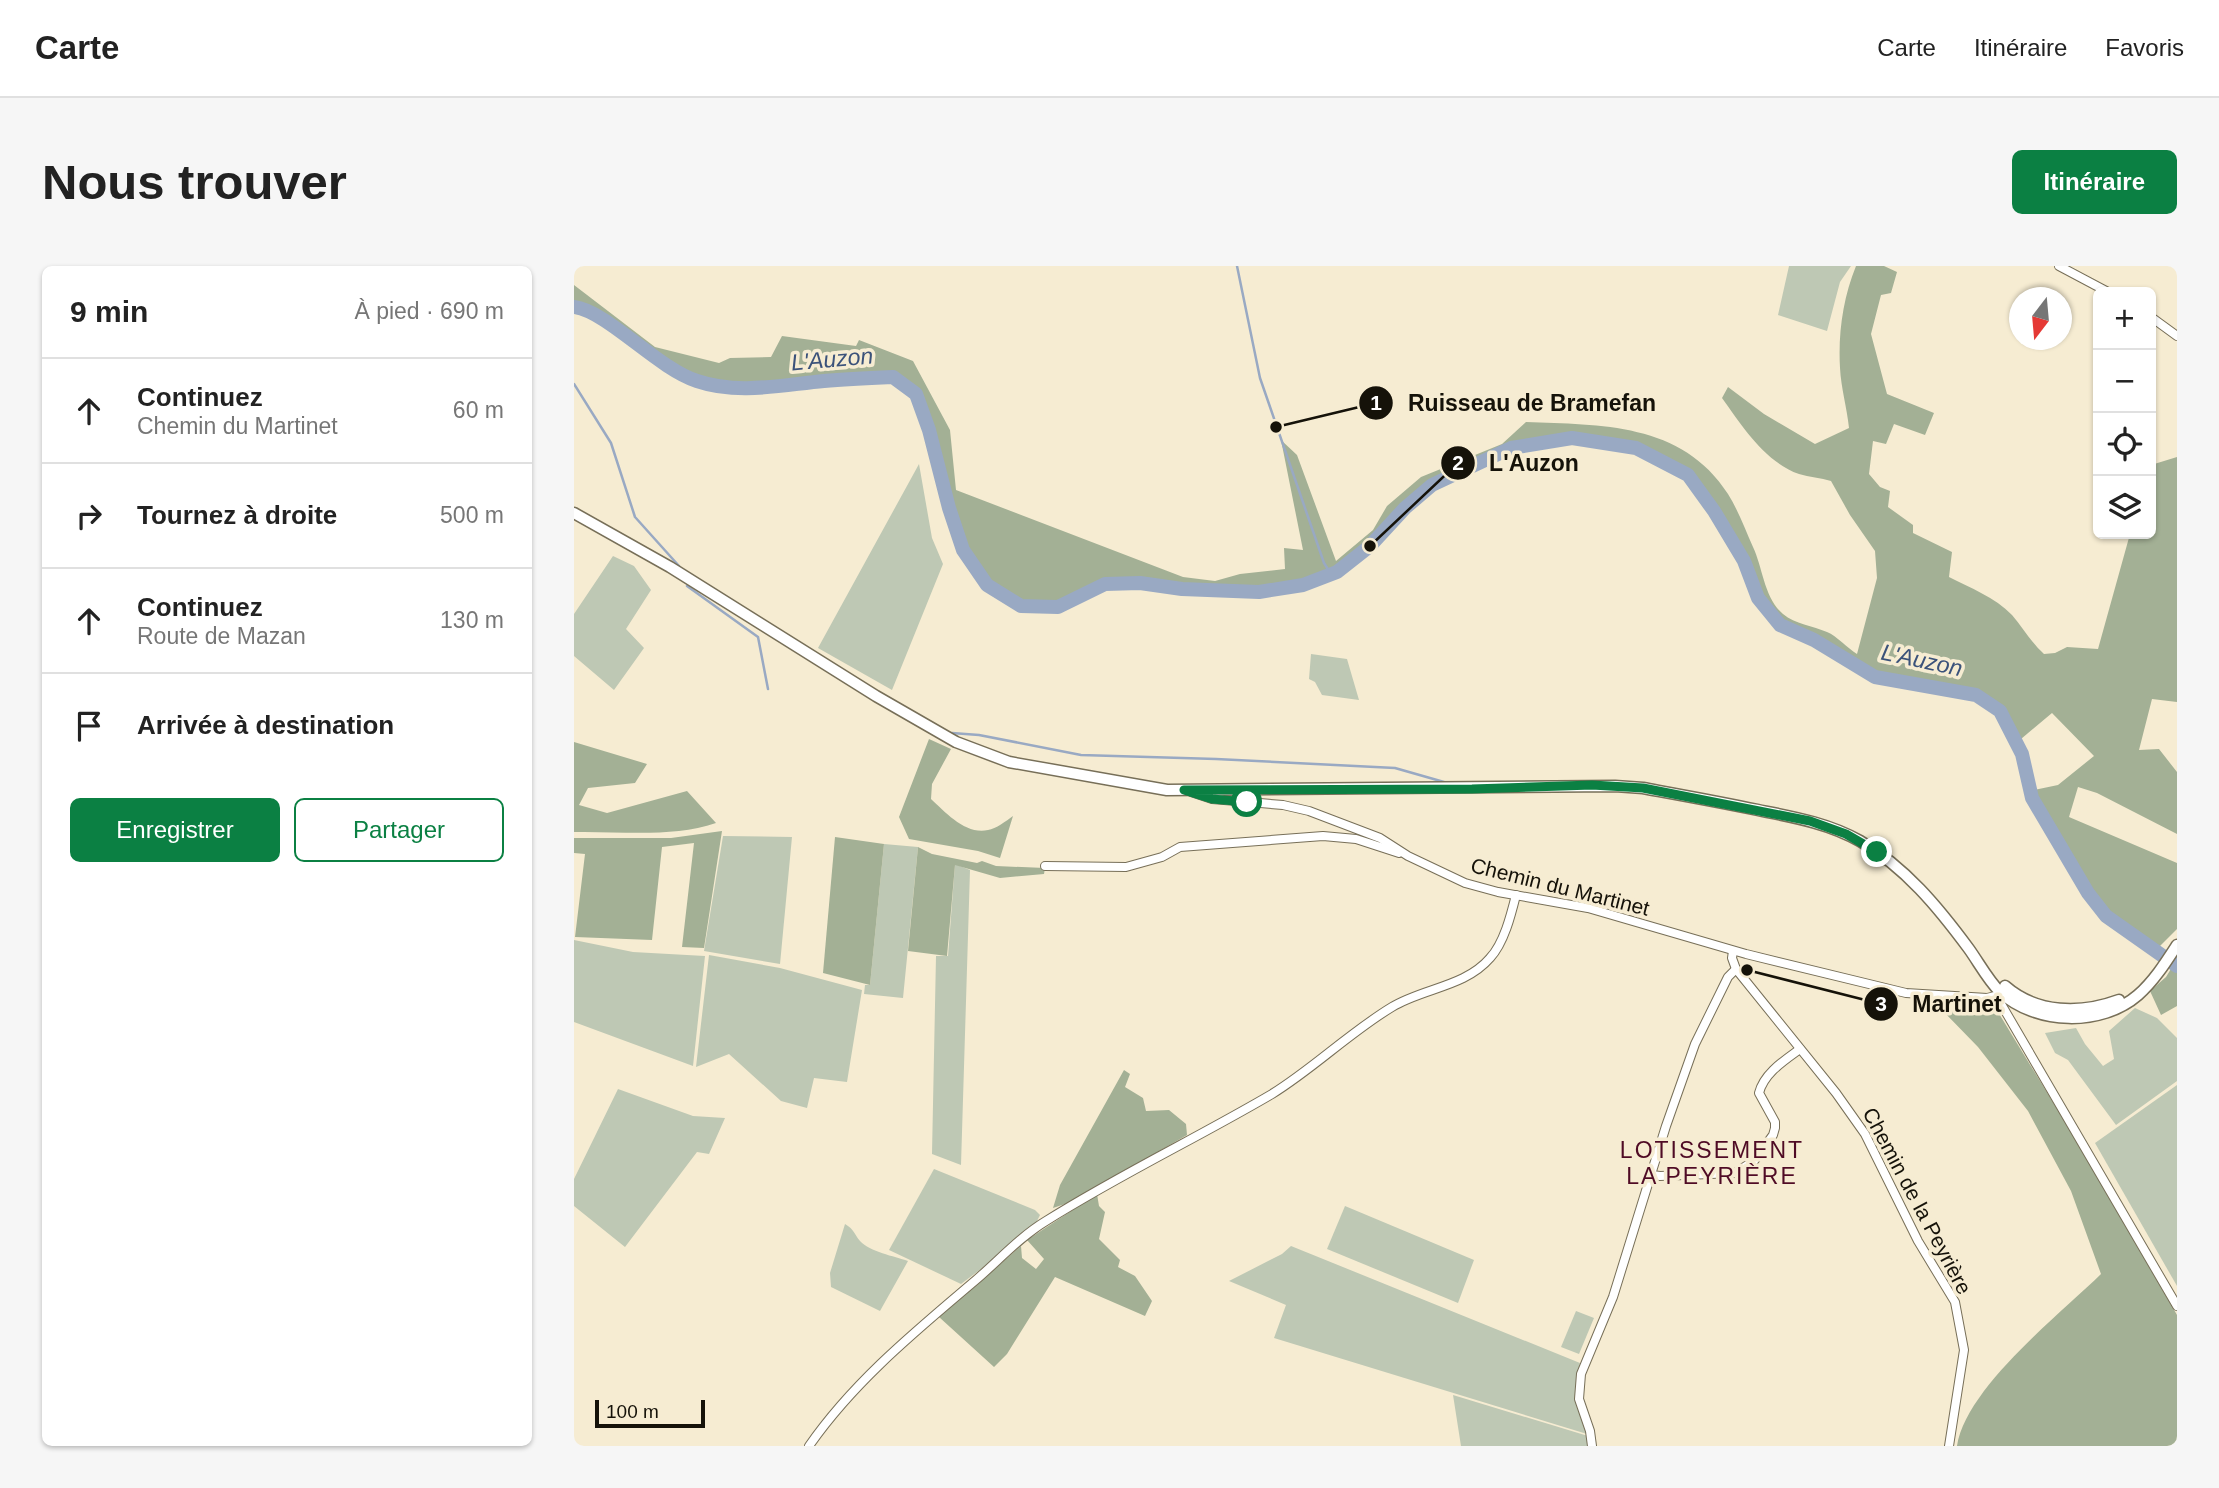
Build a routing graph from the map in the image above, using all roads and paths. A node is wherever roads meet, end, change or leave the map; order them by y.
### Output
1 (2059, 266) edge
2 (2099, 287) edge
3 (2156, 321) edge
4 (2177, 336) edge
5 (574, 513) edge
6 (1184, 790) junction
7 (1408, 856) junction
8 (1045, 866) dead end
9 (1516, 895) junction
10 (2177, 945) edge
11 (1733, 951) junction
12 (1736, 969) junction
13 (2151, 981) junction
14 (2001, 992) junction
15 (1800, 1049) junction
16 (1652, 1175) junction
17 (2177, 1306) edge
18 (809, 1446) edge
19 (1592, 1446) edge
20 (1948, 1446) edge

1 - 2 street
3 - 4 street
5 - 6 main road
6 - 7 street, Chemin du Martinet
6 - 14 main road
7 - 8 street
7 - 9 street, Chemin du Martinet
9 - 11 street, Chemin du Martinet
9 - 18 street
10 - 13 main road
11 - 12 street, Chemin de la Peyrière
11 - 14 street
12 - 15 street, Chemin de la Peyrière
12 - 16 street
13 - 14 main road
13 - 14 main road
14 - 17 street
15 - 16 street
15 - 20 street, Chemin de la Peyrière
16 - 19 street

